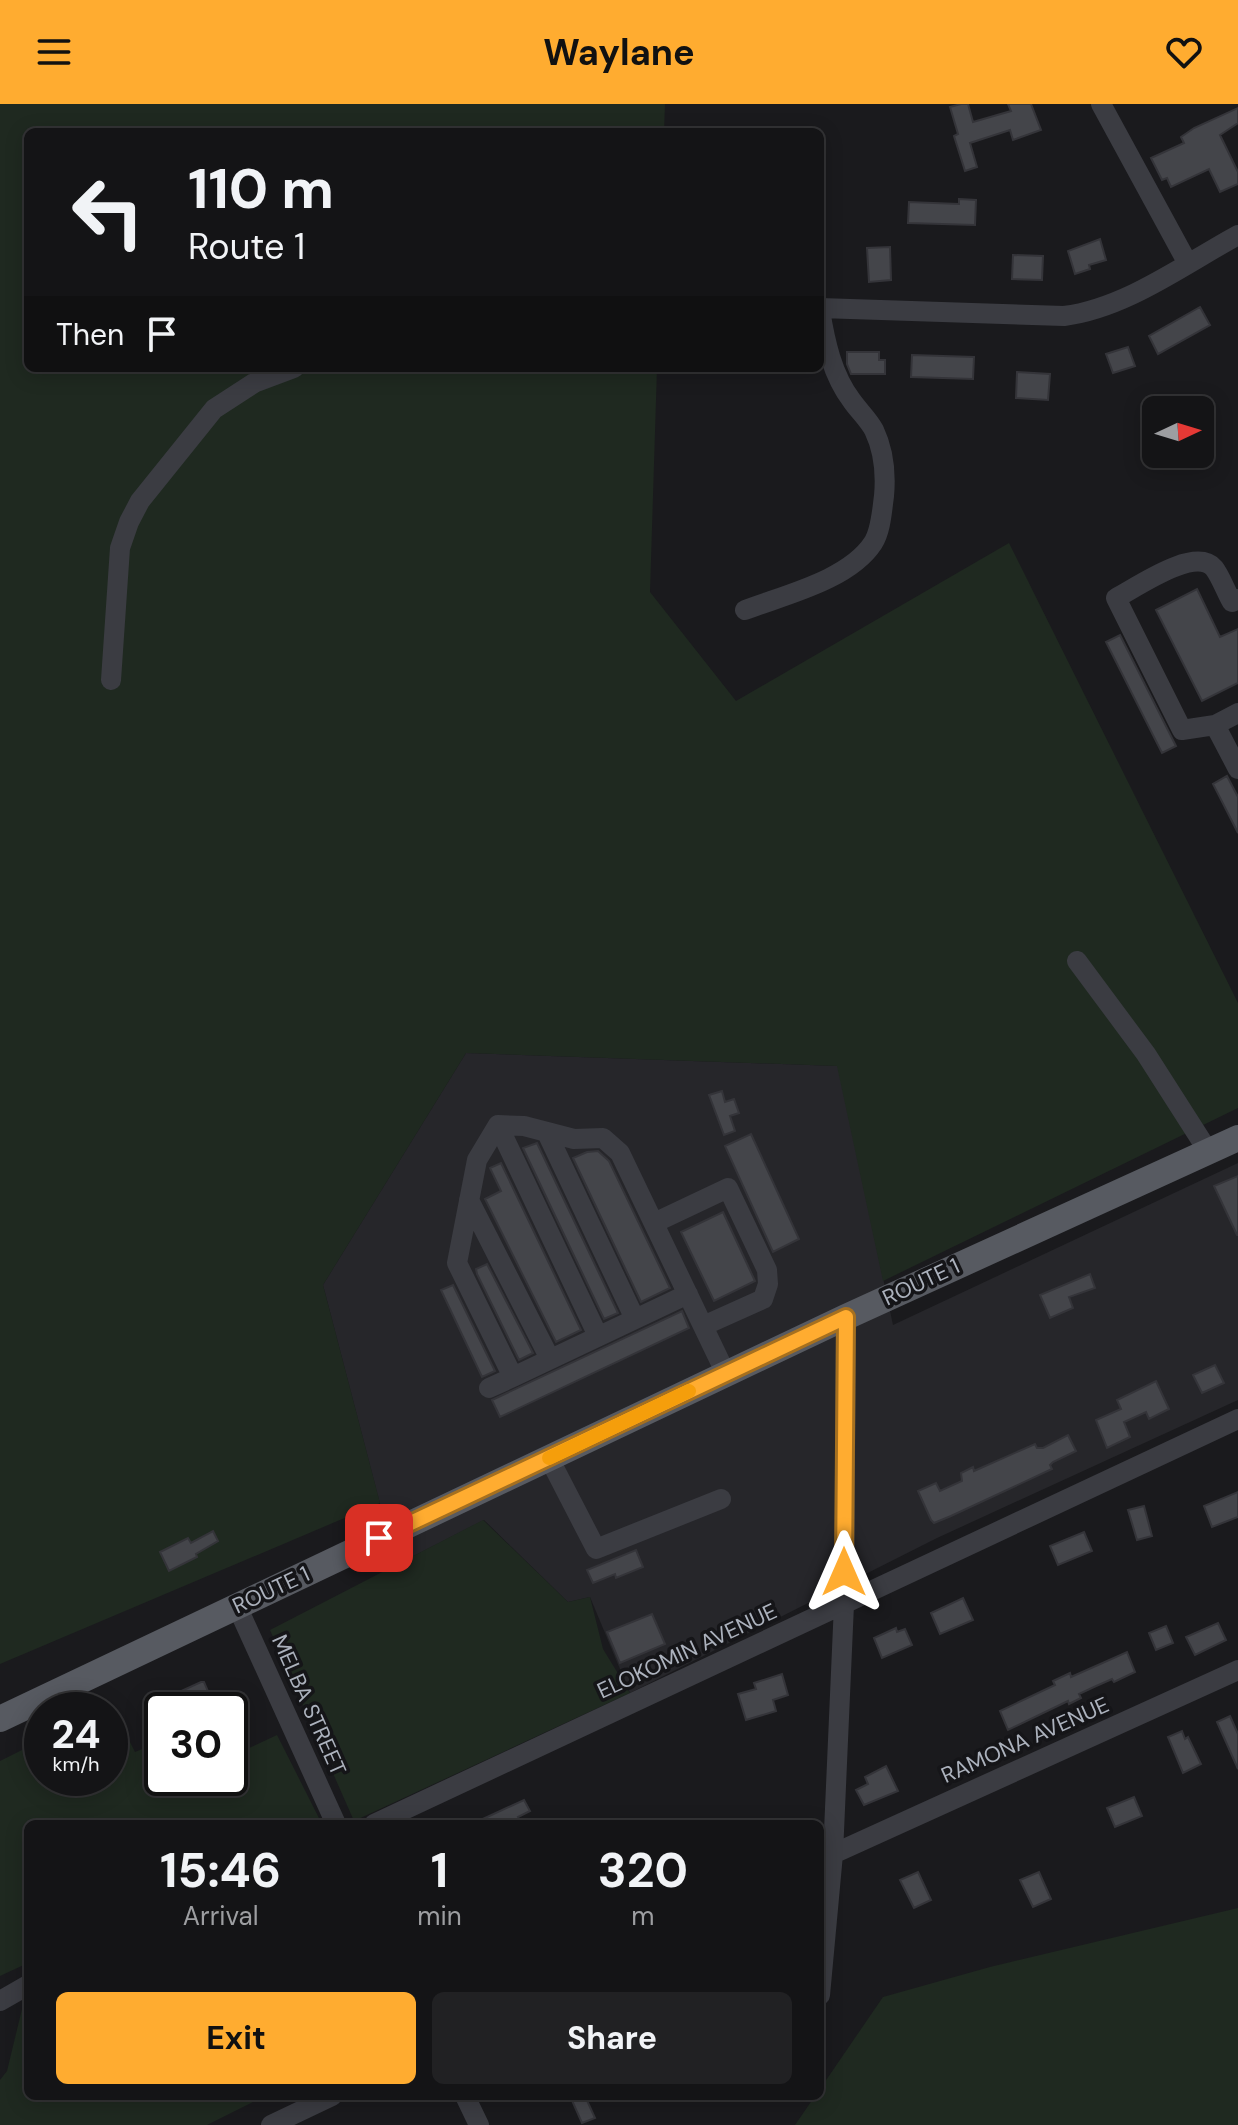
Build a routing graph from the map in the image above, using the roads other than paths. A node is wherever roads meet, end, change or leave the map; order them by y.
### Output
1 (1101, 104) edge
2 (1238, 235) edge
3 (1187, 262) junction
4 (824, 309) edge
5 (824, 335) edge
6 (283, 372) edge
7 (1238, 599) edge
8 (745, 610) dead end
9 (111, 680) dead end
10 (1238, 713) edge
11 (1215, 725) junction
12 (1238, 769) edge
13 (1077, 961) dead end
14 (498, 1125) junction
15 (547, 1133) junction
16 (1238, 1138) edge
17 (1208, 1151) junction
18 (469, 1200) junction
19 (654, 1223) junction
20 (688, 1294) junction
21 (846, 1317) junction
22 (635, 1319) junction
23 (703, 1326) junction
24 (598, 1336) junction
25 (550, 1359) junction
26 (726, 1374) junction
27 (513, 1377) junction
28 (489, 1388) dead end
29 (1238, 1419) edge
30 (549, 1458) junction
31 (721, 1499) dead end
32 (844, 1604) junction
33 (237, 1606) junction
34 (1238, 1670) edge
35 (0, 1719) edge
36 (334, 1820) edge
37 (383, 1820) edge
38 (833, 1854) junction
39 (824, 1952) edge
40 (24, 1987) edge
41 (0, 2001) edge
42 (324, 2100) edge
43 (467, 2100) edge
44 (271, 2125) edge
45 (479, 2125) edge

1 - 3 street
2 - 3 street
3 - 4 street
5 - 8 street
6 - 9 street
7 - 11 street
10 - 11 street
11 - 12 street
13 - 17 street
14 - 15 street
14 - 18 street
14 - 24 street
15 - 19 street
15 - 22 street
16 - 17 main road, ROUTE 1
17 - 21 main road, ROUTE 1
18 - 25 street
18 - 27 street
19 - 20 street
19 - 23 street
20 - 22 street
20 - 23 street
21 - 26 main road, ROUTE 1
21 - 32 street
22 - 24 street
23 - 26 street
24 - 25 street
25 - 27 street
26 - 30 main road, ROUTE 1
27 - 28 street
29 - 32 street, ELOKOMIN AVENUE
30 - 31 street
30 - 33 main road, ROUTE 1
32 - 37 street, ELOKOMIN AVENUE
32 - 38 street
33 - 35 main road, ROUTE 1
33 - 36 street, MELBA STREET
34 - 38 street, RAMONA AVENUE
38 - 39 street
40 - 41 street
42 - 44 street
43 - 45 street

